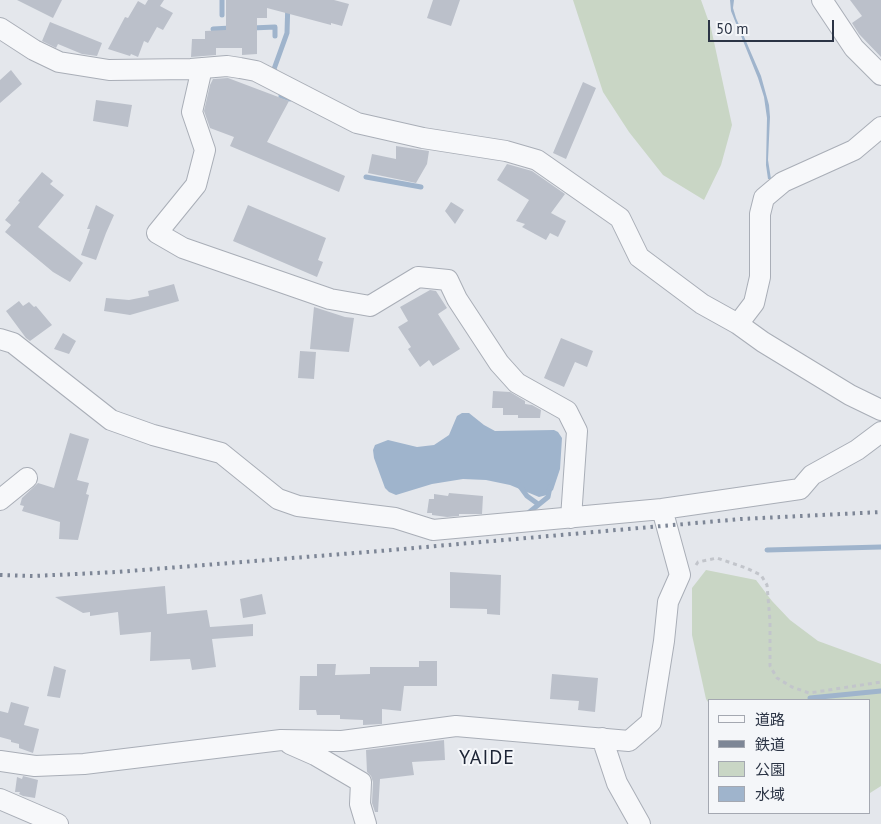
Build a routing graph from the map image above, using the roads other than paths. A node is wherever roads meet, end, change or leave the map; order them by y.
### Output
1 (822, 0) edge
2 (0, 28) edge
3 (202, 68) junction
4 (881, 75) edge
5 (881, 128) edge
6 (738, 324) junction
7 (0, 339) edge
8 (881, 410) edge
9 (881, 432) edge
10 (27, 478) dead end
11 (0, 500) edge
12 (662, 509) junction
13 (571, 518) junction
14 (602, 738) junction
15 (281, 740) junction
16 (0, 761) edge
17 (0, 799) edge
18 (58, 824) edge
19 (366, 824) edge
20 (640, 824) edge

1 - 4 street
2 - 3 street
3 - 6 street
3 - 13 street
5 - 6 street
6 - 8 street
7 - 13 street
9 - 12 street
10 - 11 street
12 - 13 street
12 - 14 street
14 - 15 street
14 - 20 street
15 - 16 street
15 - 19 street
17 - 18 street

